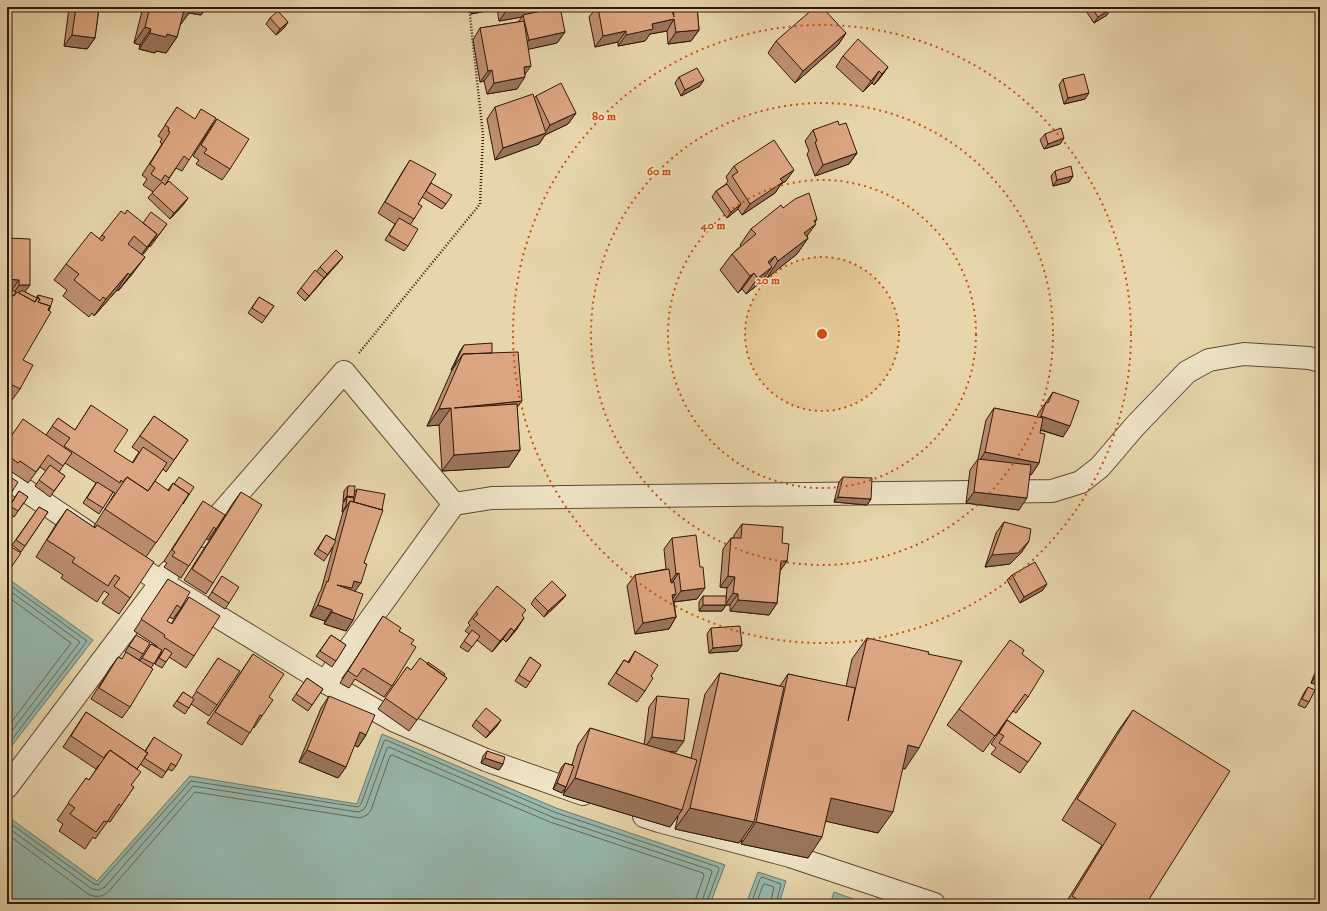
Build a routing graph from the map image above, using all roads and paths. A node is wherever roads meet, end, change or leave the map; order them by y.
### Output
1 (469, 7) edge
2 (1320, 361) edge
3 (344, 372) junction
4 (7, 478) edge
5 (454, 504) junction
6 (161, 582) junction
7 (325, 682) junction
8 (7, 787) edge
9 (599, 800) edge
10 (629, 811) edge
11 (934, 904) edge

1 - 3 path
2 - 5 street
3 - 5 street
3 - 6 street
4 - 6 street
5 - 7 street
6 - 7 street
6 - 8 street
7 - 9 street
10 - 11 street

